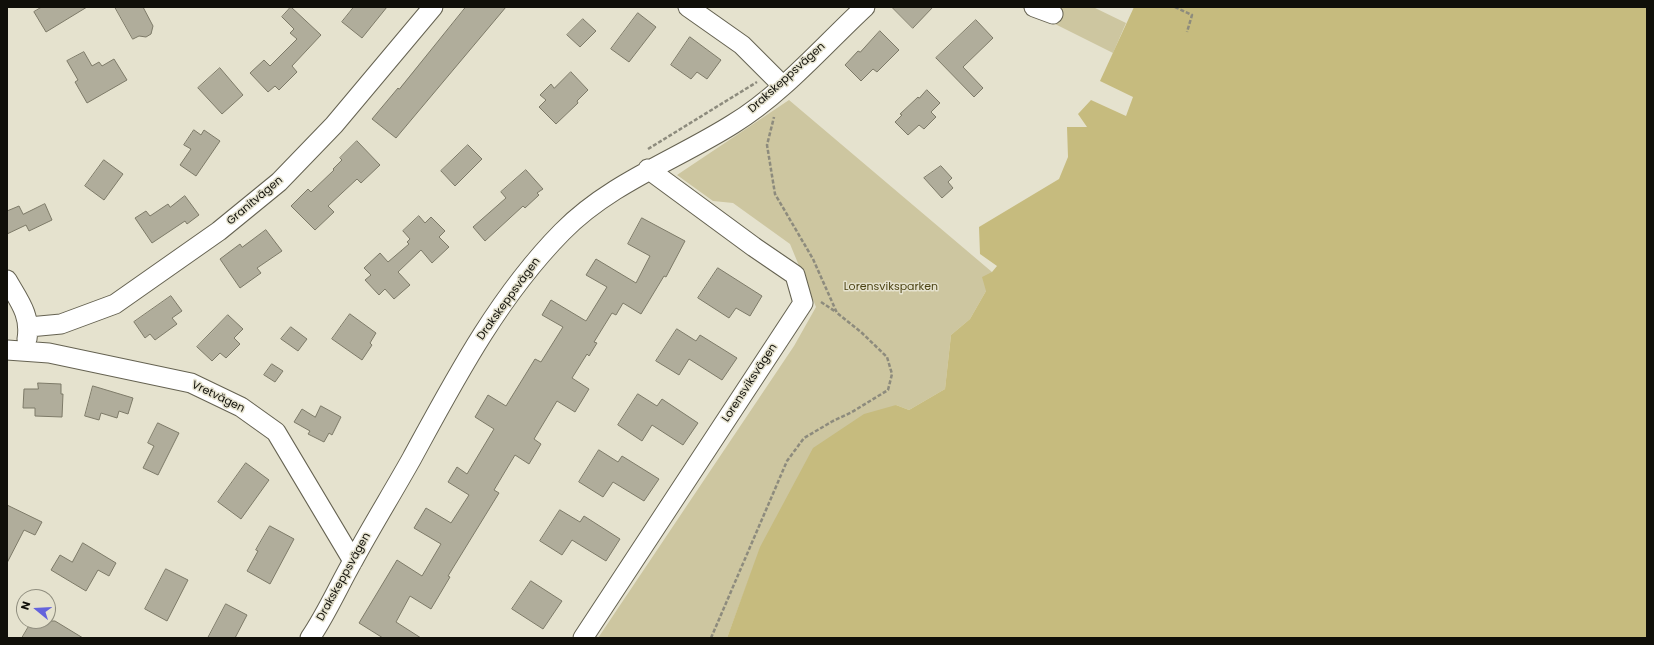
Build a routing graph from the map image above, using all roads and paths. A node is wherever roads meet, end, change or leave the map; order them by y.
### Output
1 (433, 7) edge
2 (688, 7) edge
3 (865, 7) edge
4 (1034, 7) edge
5 (1175, 7) edge
6 (1053, 14) dead end
7 (1187, 32) dead end
8 (777, 79) junction
9 (775, 116) dead end
10 (645, 161) junction
11 (7, 280) edge
12 (29, 327) junction
13 (16, 351) edge
14 (353, 561) junction
15 (310, 638) edge
16 (583, 638) edge
17 (710, 638) edge

1 - 12 street, Granitvägen
2 - 8 street
3 - 8 street, Drakskeppsvägen
4 - 6 street
5 - 7 path
8 - 10 path
8 - 10 street, Drakskeppsvägen
9 - 17 path
10 - 14 street, Drakskeppsvägen
10 - 16 street, Lorensviksvägen
11 - 12 street
12 - 13 street
13 - 14 street, Vretvägen
14 - 15 street, Drakskeppsvägen

